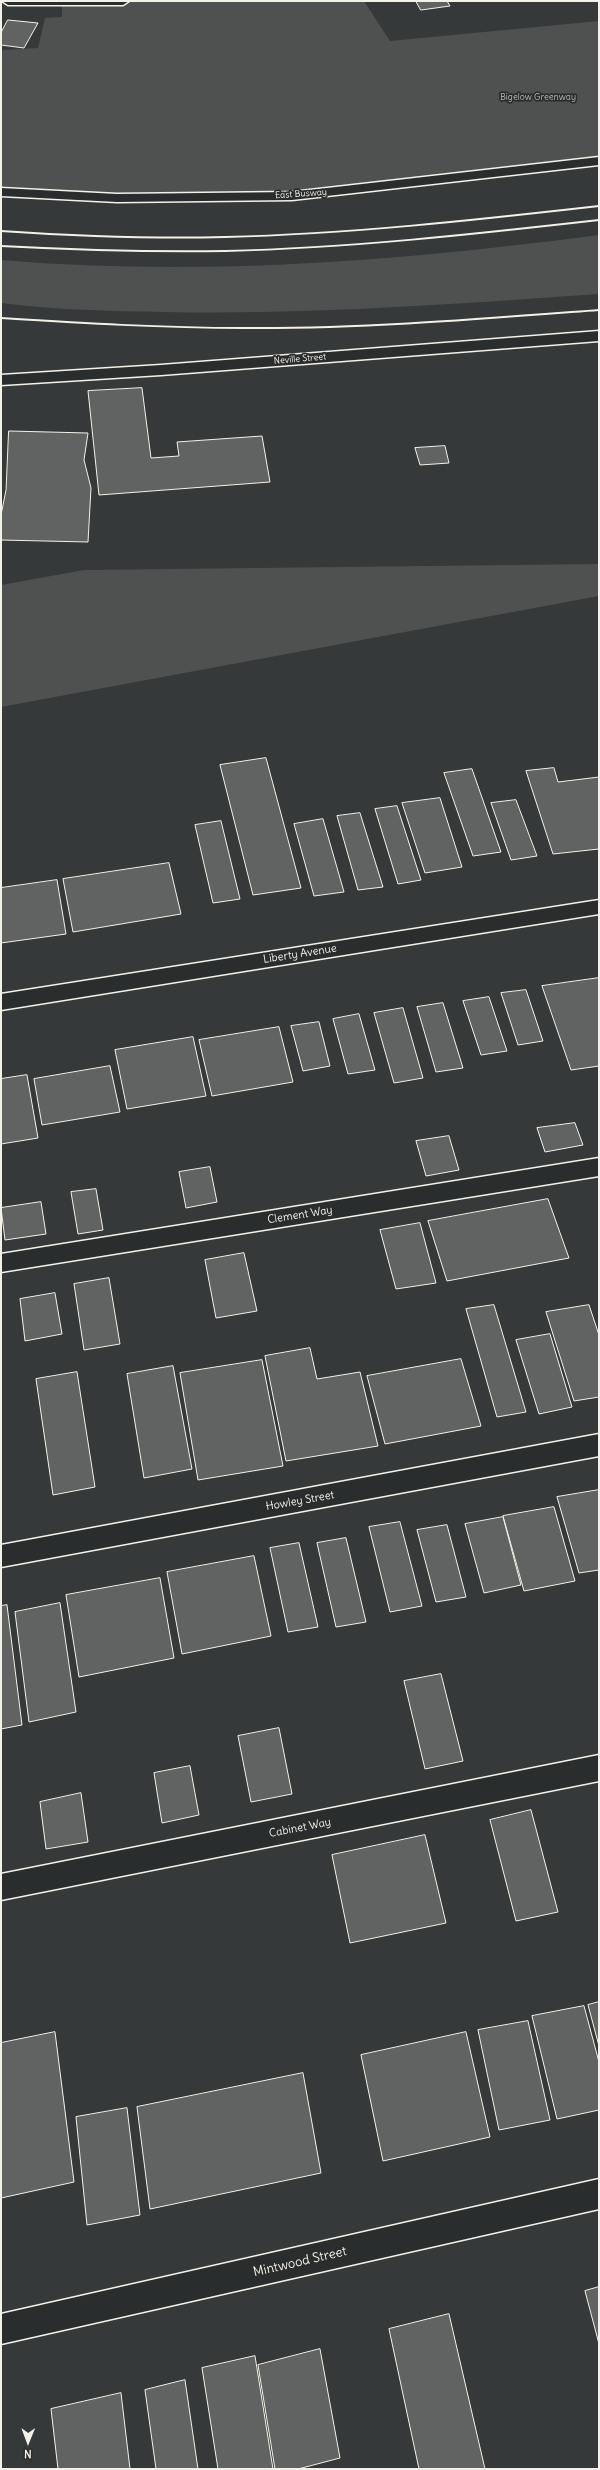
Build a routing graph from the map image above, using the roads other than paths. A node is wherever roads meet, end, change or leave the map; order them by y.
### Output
1 (8, 1) edge
2 (123, 1) edge
3 (599, 161) edge
4 (1, 192) edge
5 (599, 336) edge
6 (1, 380) edge
7 (599, 907) edge
8 (1, 1002) edge
9 (599, 1167) edge
10 (1, 1263) edge
11 (599, 1445) edge
12 (1, 1556) edge
13 (599, 1768) edge
14 (1, 1887) edge
15 (599, 2194) edge
16 (1, 2329) edge

1 - 2 street
3 - 4 street, East Busway
5 - 6 street, Neville Street
7 - 8 street, Liberty Avenue
9 - 10 street, Clement Way
11 - 12 street, Howley Street
13 - 14 street, Cabinet Way
15 - 16 street, Mintwood Street

